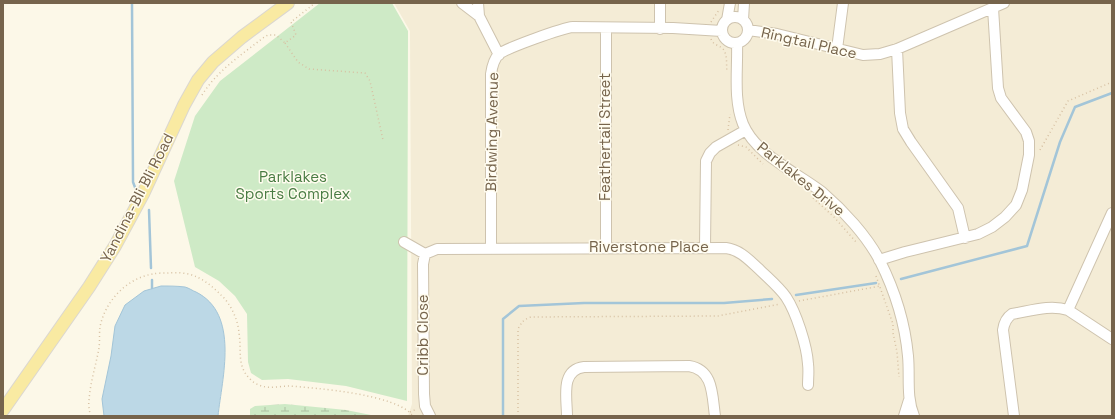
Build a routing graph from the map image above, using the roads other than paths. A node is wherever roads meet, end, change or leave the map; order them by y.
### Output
1 (288, 3) edge
2 (462, 3) edge
3 (478, 3) edge
4 (660, 3) edge
5 (730, 3) edge
6 (744, 3) edge
7 (843, 3) edge
8 (1004, 3) edge
9 (994, 8) junction
10 (479, 16) junction
11 (727, 20) junction
12 (743, 20) junction
13 (606, 28) junction
14 (660, 29) junction
15 (748, 30) junction
16 (722, 31) junction
17 (736, 43) junction
18 (837, 49) junction
19 (897, 49) junction
20 (499, 55) junction
21 (746, 130) junction
22 (1112, 215) edge
23 (964, 238) junction
24 (404, 242) dead end
25 (606, 247) junction
26 (706, 247) junction
27 (491, 248) junction
28 (425, 254) junction
29 (879, 260) junction
30 (1068, 310) junction
31 (1112, 339) edge
32 (808, 385) dead end
33 (909, 400) junction
34 (3, 410) edge
35 (430, 416) edge
36 (567, 416) edge
37 (715, 416) edge
38 (904, 416) edge
39 (914, 416) edge
40 (1014, 416) edge

1 - 34 main road, Yandina-Bli Bli Road
2 - 10 street
3 - 10 street
4 - 14 street
5 - 11 street
6 - 12 street
7 - 18 street
8 - 9 street, Ringtail Place
9 - 19 street, Ringtail Place
9 - 23 street
10 - 20 street
11 - 12 street
11 - 16 street
12 - 15 street
13 - 14 street, Birdwing Avenue
13 - 20 street, Birdwing Avenue
13 - 25 street, Feathertail Street
14 - 16 street, Birdwing Avenue
15 - 17 street
15 - 18 street, Ringtail Place
16 - 17 street
17 - 21 street, Parklakes Drive
18 - 19 street, Ringtail Place
19 - 23 street
20 - 27 street, Birdwing Avenue
21 - 26 street
21 - 29 street, Parklakes Drive
22 - 30 street
23 - 29 street
24 - 28 street
25 - 26 street, Riverstone Place
25 - 27 street, Riverstone Place
26 - 32 street, Riverstone Place
27 - 28 street, Riverstone Place
28 - 35 street, Cribb Close
29 - 33 street, Parklakes Drive
30 - 31 street
30 - 40 street
33 - 38 street, Parklakes Drive
33 - 39 street, Parklakes Drive
36 - 37 street

